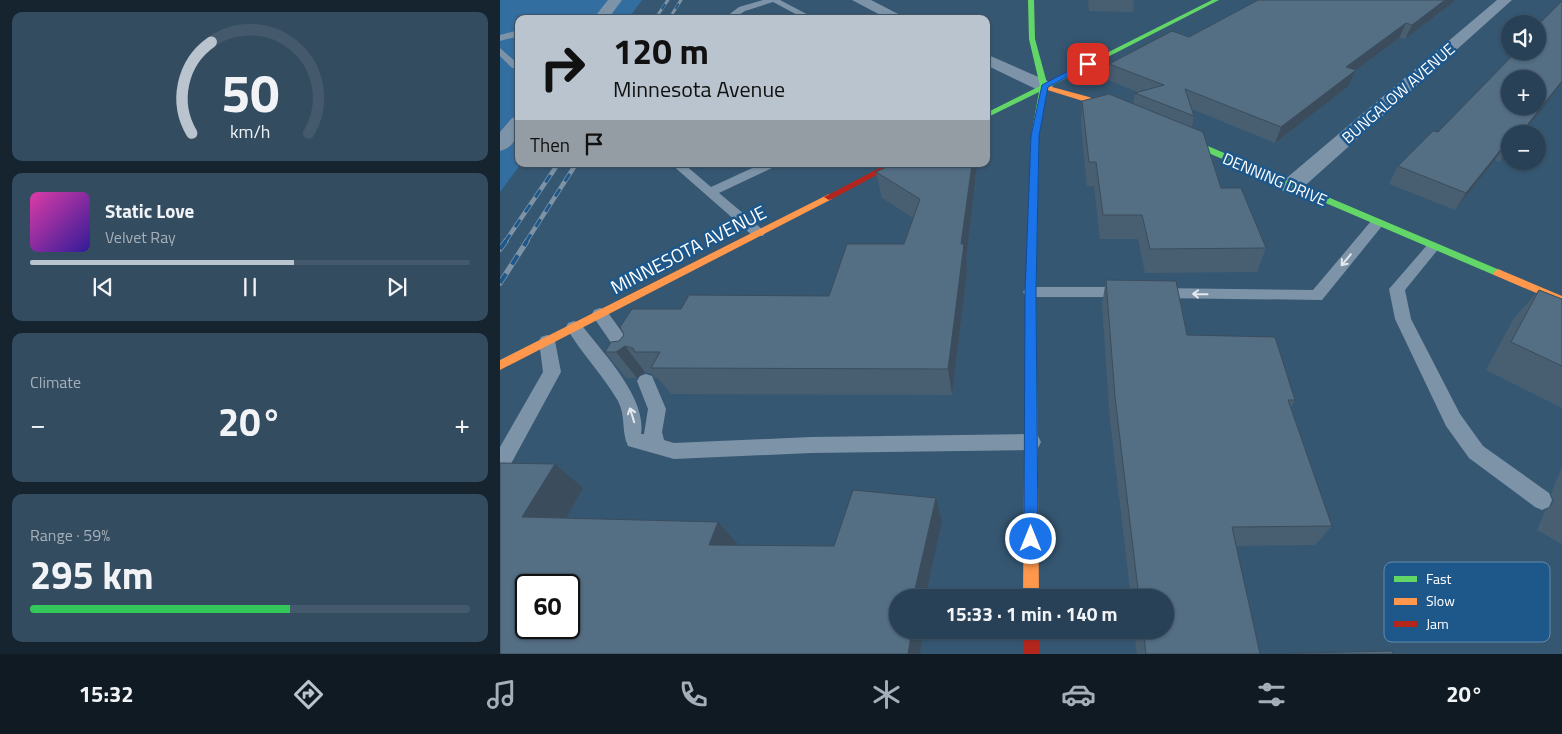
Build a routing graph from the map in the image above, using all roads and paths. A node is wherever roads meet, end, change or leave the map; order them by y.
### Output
1 (615, 0) edge
2 (773, 0) edge
3 (859, 0) edge
4 (1031, 0) edge
5 (1216, 0) edge
6 (1505, 0) edge
7 (603, 15) edge
8 (733, 15) edge
9 (804, 15) edge
10 (892, 15) edge
11 (515, 34) edge
12 (500, 38) edge
13 (500, 51) edge
14 (990, 61) edge
15 (515, 66) dead end
16 (1044, 86) junction
17 (990, 114) edge
18 (1130, 117) edge
19 (515, 127) edge
20 (1166, 132) edge
21 (500, 145) edge
22 (681, 167) edge
23 (764, 167) edge
24 (887, 167) edge
25 (1291, 186) junction
26 (710, 192) junction
27 (1377, 223) junction
28 (758, 233) junction
29 (1433, 247) junction
30 (1031, 292) junction
31 (1562, 300) edge
32 (600, 314) junction
33 (574, 327) junction
34 (547, 341) junction
35 (633, 360) edge
36 (500, 365) edge
37 (646, 381) dead end
38 (1031, 442) junction
39 (656, 445) junction
40 (500, 465) edge
41 (1542, 500) dead end
42 (1031, 589) edge
43 (1031, 639) edge
44 (1031, 654) edge

1 - 7 street
2 - 8 lane
2 - 9 lane
3 - 10 street
4 - 16 street
5 - 16 street
6 - 25 street, BUNGALOW AVENUE
11 - 12 lane
13 - 15 lane
14 - 16 street
16 - 17 street
16 - 18 street
16 - 30 street
19 - 21 street
20 - 25 street, DENNING DRIVE
22 - 26 lane
23 - 26 lane
24 - 28 street, MINNESOTA AVENUE
25 - 27 street, DENNING DRIVE
26 - 28 lane
27 - 29 street, DENNING DRIVE
27 -> 30 lane
28 - 32 street, MINNESOTA AVENUE
29 - 31 street, DENNING DRIVE
29 - 41 lane
30 - 38 street
32 - 33 street, MINNESOTA AVENUE
32 - 35 lane
33 - 34 street, MINNESOTA AVENUE
39 -> 33 lane
34 - 36 street, MINNESOTA AVENUE
34 - 40 lane
37 - 39 lane
38 - 39 lane
38 - 42 street
43 - 44 street

